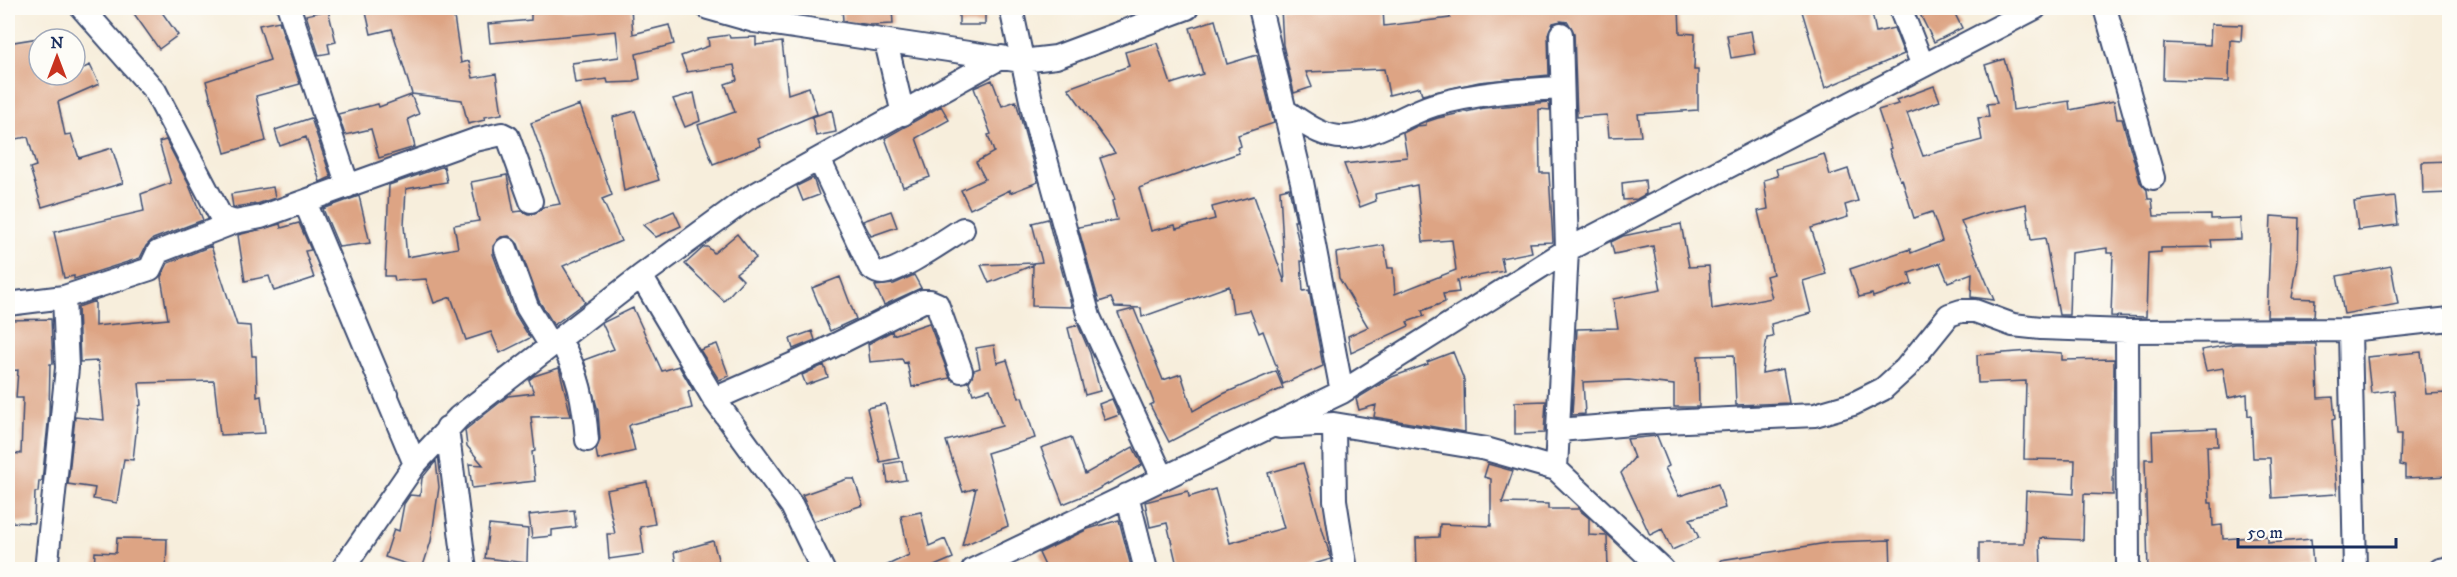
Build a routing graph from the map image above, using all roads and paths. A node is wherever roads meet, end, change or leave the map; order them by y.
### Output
1 (82, 8) edge
2 (289, 8) edge
3 (708, 8) edge
4 (1011, 8) edge
5 (1187, 8) edge
6 (1260, 8) edge
7 (1900, 8) edge
8 (2035, 8) edge
9 (2106, 8) edge
10 (1561, 34) dead end
11 (886, 42) junction
12 (1012, 59) junction
13 (1923, 66) junction
14 (1562, 88) junction
15 (1284, 110) junction
16 (903, 114) junction
17 (819, 159) junction
18 (2154, 178) dead end
19 (348, 186) junction
20 (531, 201) dead end
21 (305, 202) junction
22 (235, 222) junction
23 (963, 229) dead end
24 (506, 249) dead end
25 (1567, 250) junction
26 (641, 276) junction
27 (64, 297) junction
28 (8, 304) edge
29 (2450, 319) edge
30 (2350, 330) junction
31 (2127, 331) junction
32 (555, 343) junction
33 (960, 371) dead end
34 (1342, 392) junction
35 (714, 399) junction
36 (1334, 424) junction
37 (1269, 427) junction
38 (447, 428) junction
39 (1558, 430) junction
40 (587, 440) dead end
41 (415, 464) junction
42 (1557, 469) junction
43 (1162, 478) junction
44 (1127, 495) junction
45 (2450, 568) edge
46 (46, 570) edge
47 (342, 570) edge
48 (465, 570) edge
49 (823, 570) edge
50 (973, 570) edge
51 (1146, 570) edge
52 (1347, 570) edge
53 (1663, 570) edge
54 (2128, 570) edge
55 (2355, 570) edge
56 (2440, 570) edge

1 - 22 street
2 - 19 street
3 - 11 street
4 - 12 street
5 - 12 street
6 - 15 street
7 - 13 street
8 - 13 street
9 - 18 street
10 - 14 street
11 - 12 street
11 - 16 street
12 - 16 street
12 - 43 street
13 - 25 street
14 - 15 street
14 - 25 street
15 - 34 street
16 - 17 street
17 - 23 street
17 - 26 street
19 - 20 street
19 - 21 street
21 - 22 street
21 - 41 street
22 - 27 street
24 - 32 street
25 - 34 street
25 - 39 street
26 - 32 street
26 - 35 street
27 - 28 street
27 - 46 street
29 - 30 street
30 - 31 street
30 - 55 street
31 - 39 street
31 - 54 street
32 - 38 street
32 - 40 street
33 - 35 street
34 - 37 street
35 - 49 street
36 - 37 street
36 - 42 street
36 - 52 street
37 - 43 street
38 - 41 street
38 - 48 street
39 - 42 street
41 - 47 street
42 - 53 street
43 - 44 street
44 - 50 street
44 - 51 street
45 - 56 street

